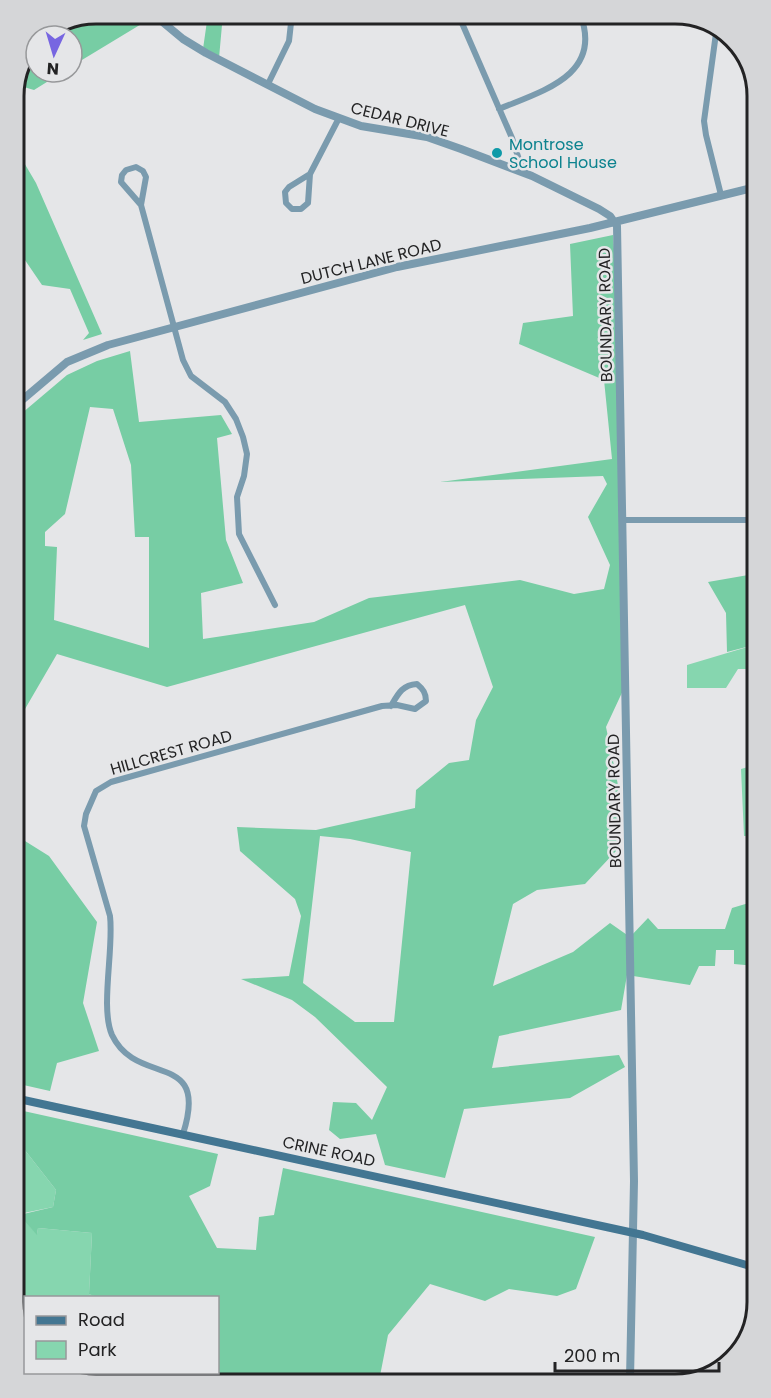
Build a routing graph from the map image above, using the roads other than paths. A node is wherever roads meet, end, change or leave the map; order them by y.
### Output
1 (165, 24) edge
2 (291, 24) edge
3 (462, 24) edge
4 (583, 24) edge
5 (716, 36) edge
6 (268, 84) junction
7 (499, 109) junction
8 (339, 118) junction
9 (523, 172) junction
10 (310, 174) junction
11 (747, 189) edge
12 (721, 195) junction
13 (141, 205) junction
14 (615, 222) junction
15 (174, 327) junction
16 (24, 396) edge
17 (622, 520) junction
18 (747, 520) edge
19 (275, 605) dead end
20 (391, 705) junction
21 (24, 1100) edge
22 (183, 1134) junction
23 (633, 1232) junction
24 (747, 1265) edge
25 (630, 1374) edge

1 - 6 street, CEDAR DRIVE
2 - 6 street
3 - 7 street
4 - 7 street
5 - 12 street
6 - 8 street, CEDAR DRIVE
7 - 9 street
8 - 9 street, CEDAR DRIVE
8 - 10 street
9 - 14 street, CEDAR DRIVE
10 - 10 street
11 - 12 street, DUTCH LANE ROAD
12 - 14 street, DUTCH LANE ROAD
13 - 13 street
13 - 15 street
14 - 15 street, DUTCH LANE ROAD
14 - 17 street, BOUNDARY ROAD
15 - 16 street, DUTCH LANE ROAD
15 - 19 street
17 - 18 street
17 - 23 street, BOUNDARY ROAD
20 - 20 street, HILLCREST ROAD
20 - 22 street, HILLCREST ROAD
21 - 22 main road, CRINE ROAD
22 - 23 main road, CRINE ROAD
23 - 24 main road, CRINE ROAD
23 - 25 street, BOUNDARY ROAD

